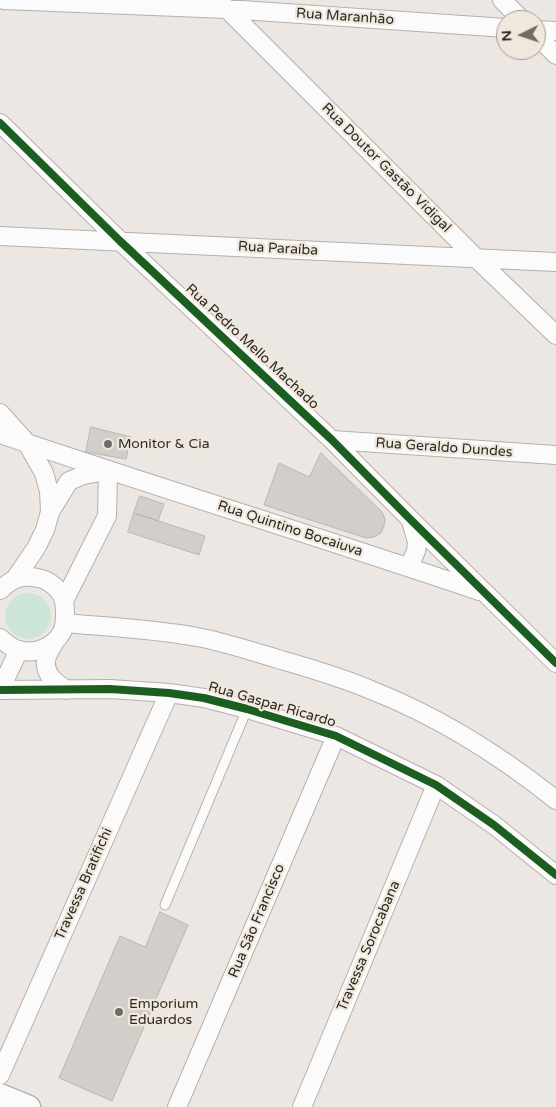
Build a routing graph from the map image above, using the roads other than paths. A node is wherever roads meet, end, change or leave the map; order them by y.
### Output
1 (4, 0) edge
2 (502, 0) edge
3 (222, 4) edge
4 (512, 10) edge
5 (496, 27) edge
6 (546, 44) edge
7 (556, 55) edge
8 (0, 123) edge
9 (0, 236) edge
10 (120, 241) junction
11 (477, 258) junction
12 (556, 262) edge
13 (556, 335) edge
14 (0, 413) edge
15 (0, 434) edge
16 (332, 440) junction
17 (28, 443) junction
18 (556, 455) edge
19 (108, 471) junction
20 (50, 512) junction
21 (411, 520) junction
22 (409, 567) junction
23 (6, 582) edge
24 (484, 592) junction
25 (64, 601) junction
26 (65, 623) junction
27 (0, 638) edge
28 (55, 642) junction
29 (19, 650) junction
30 (556, 662) edge
31 (0, 690) edge
32 (67, 690) junction
33 (169, 693) junction
34 (247, 709) junction
35 (336, 736) junction
36 (436, 785) junction
37 (556, 800) edge
38 (556, 875) edge
39 (165, 905) dead end
40 (0, 1075) edge
41 (0, 1095) edge
42 (29, 1107) edge
43 (177, 1107) edge
44 (302, 1107) edge

1 - 3 street, Rua Maranhão
2 - 4 street
3 - 5 street, Rua Maranhão
3 - 11 street, Rua Doutor Gastão Vidigal
6 - 7 street
8 - 10 street, Rua Pedro Mello Machado
9 - 10 street, Rua Paraíba
10 - 11 street, Rua Paraíba
10 - 16 street, Rua Pedro Mello Machado
11 - 12 street, Rua Paraíba
11 - 13 street, Rua Doutor Gastão Vidigal
14 - 17 street
15 - 17 street, Rua Quintino Bocaiuva
16 - 18 street, Rua Geraldo Dundes
16 - 21 street, Rua Pedro Mello Machado
17 - 19 street, Rua Quintino Bocaiuva
17 - 20 street
19 - 20 street
19 - 22 street, Rua Quintino Bocaiuva
19 - 25 street
20 - 23 street
21 - 22 street
21 - 24 street, Rua Pedro Mello Machado
22 - 24 street, Rua Quintino Bocaiuva
23 - 25 street
24 - 30 street, Rua Quintino Bocaiuva
25 - 26 street
26 - 28 street
26 - 37 street
27 - 29 street
28 - 29 street
28 - 32 street
29 - 31 street
31 - 32 street, Rua Gaspar Ricardo
32 - 33 street, Rua Gaspar Ricardo
33 - 34 street, Rua Gaspar Ricardo
33 - 40 street, Travessa Bratifichi
34 - 35 street, Rua Gaspar Ricardo
34 - 39 lane
35 - 36 street, Rua Gaspar Ricardo
35 - 43 street, Rua São Francisco
36 - 38 street, Rua Gaspar Ricardo
36 - 44 street, Travessa Sorocabana
41 - 42 street

